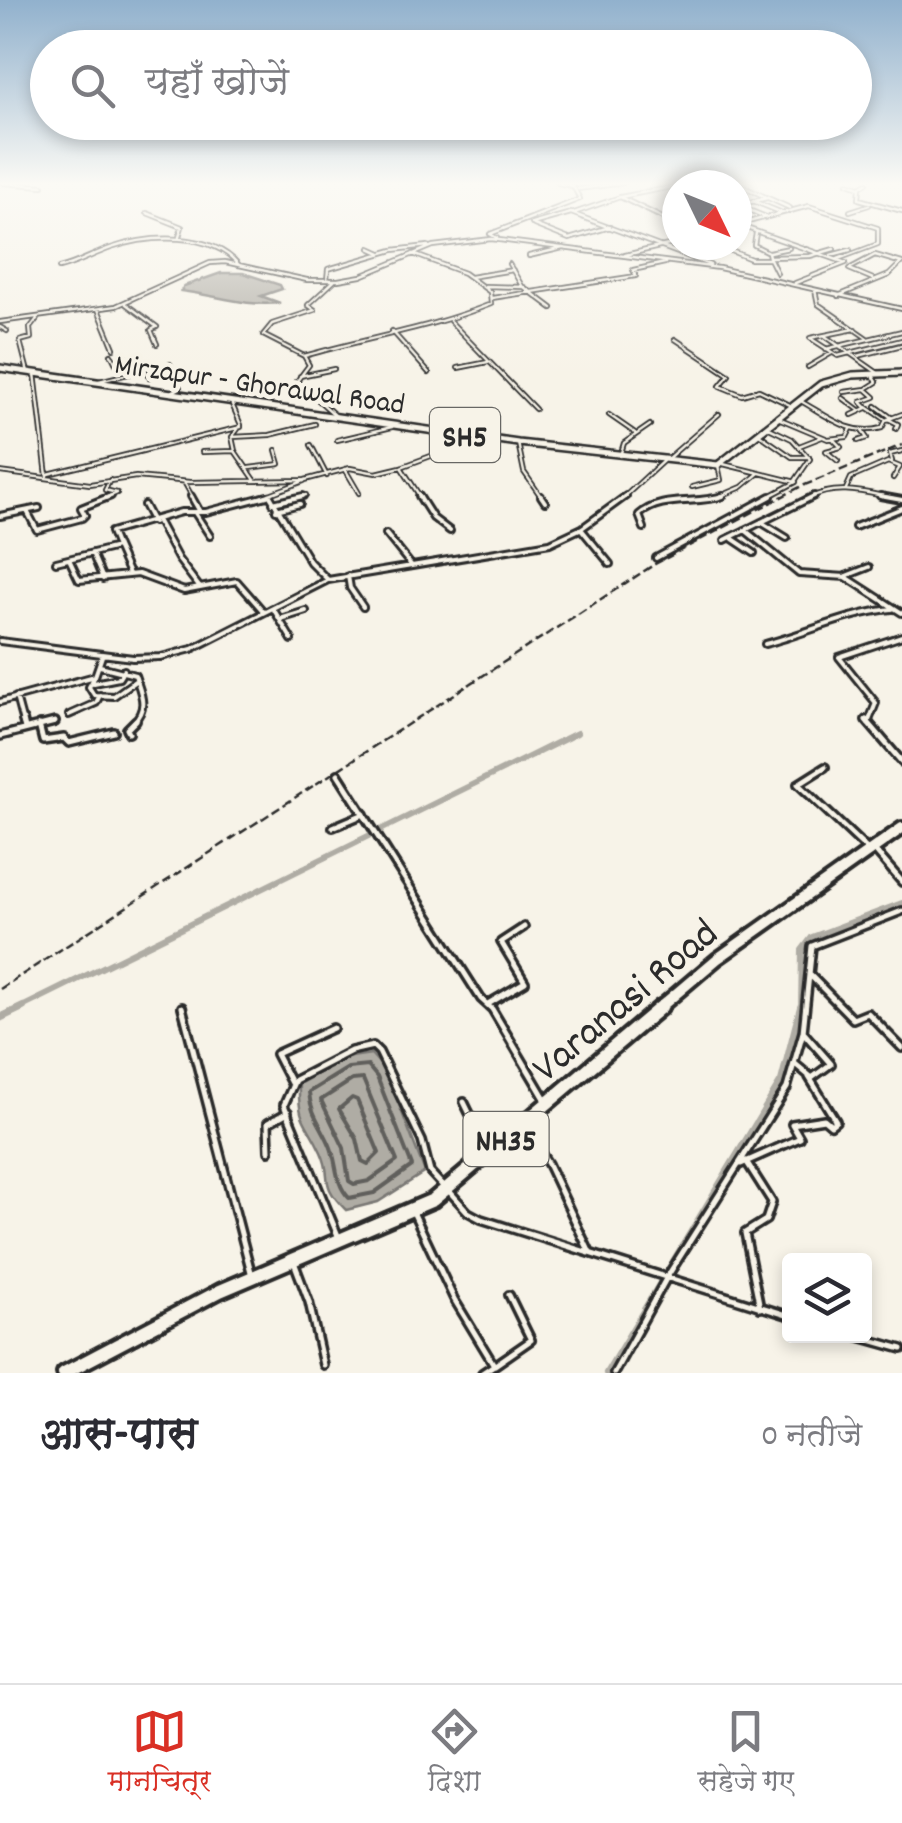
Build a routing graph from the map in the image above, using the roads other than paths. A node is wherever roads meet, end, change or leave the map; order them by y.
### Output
1 (113, 247) edge
2 (212, 247) edge
3 (424, 247) edge
4 (430, 247) edge
5 (556, 247) edge
6 (657, 247) edge
7 (757, 247) edge
8 (800, 247) edge
9 (870, 247) edge
10 (370, 248) dead end
11 (563, 248) junction
12 (789, 248) dead end
13 (834, 249) dead end
14 (850, 250) dead end
15 (382, 252) junction
16 (414, 254) junction
17 (822, 254) junction
18 (529, 256) dead end
19 (620, 256) junction
20 (769, 256) junction
21 (829, 256) junction
22 (869, 257) junction
23 (752, 259) edge
24 (838, 259) junction
25 (697, 260) edge
26 (398, 261) junction
27 (669, 262) junction
28 (846, 263) junction
29 (902, 263) edge
30 (352, 264) junction
31 (510, 264) dead end
32 (238, 265) junction
33 (59, 268) dead end
34 (718, 268) junction
35 (512, 270) junction
36 (368, 273) junction
37 (778, 273) dead end
38 (470, 277) junction
39 (873, 279) junction
40 (326, 280) junction
41 (334, 280) junction
42 (789, 282) junction
43 (485, 286) junction
44 (522, 286) junction
45 (815, 290) junction
46 (532, 292) junction
47 (838, 296) junction
48 (492, 298) junction
49 (116, 306) junction
50 (552, 308) dead end
51 (98, 309) junction
52 (901, 310) edge
53 (38, 319) junction
54 (450, 321) junction
55 (0, 324) edge
56 (855, 329) junction
57 (7, 331) dead end
58 (392, 331) junction
59 (902, 331) edge
60 (824, 334) junction
61 (868, 338) junction
62 (675, 339) dead end
63 (902, 343) edge
64 (157, 344) dead end
65 (841, 346) junction
66 (114, 348) dead end
67 (826, 349) junction
68 (852, 352) junction
69 (832, 353) junction
70 (111, 354) dead end
71 (304, 356) junction
72 (858, 356) junction
73 (488, 362) junction
74 (170, 364) dead end
75 (808, 367) dead end
76 (0, 368) edge
77 (458, 368) dead end
78 (334, 369) dead end
79 (31, 373) junction
80 (132, 373) junction
81 (429, 373) dead end
82 (875, 373) junction
83 (902, 373) edge
84 (149, 377) dead end
85 (298, 377) junction
86 (94, 382) junction
87 (866, 389) junction
88 (169, 393) junction
89 (230, 402) junction
90 (795, 403) junction
91 (829, 406) dead end
92 (876, 406) dead end
93 (867, 407) junction
94 (536, 409) dead end
95 (818, 411) junction
96 (860, 411) junction
97 (609, 414) dead end
98 (719, 414) dead end
99 (852, 414) dead end
100 (902, 414) edge
101 (337, 417) junction
102 (778, 418) junction
103 (889, 419) junction
104 (315, 424) dead end
105 (650, 425) dead end
106 (397, 426) junction
107 (241, 427) junction
108 (767, 428) junction
109 (850, 429) junction
110 (896, 429) dead end
111 (862, 431) junction
112 (634, 433) junction
113 (759, 434) junction
114 (470, 436) junction
115 (232, 437) junction
116 (822, 437) junction
117 (338, 440) dead end
118 (834, 440) junction
119 (858, 441) dead end
120 (518, 443) junction
121 (311, 445) dead end
122 (799, 446) junction
123 (235, 450) junction
124 (276, 450) dead end
125 (202, 452) dead end
126 (902, 452) edge
127 (620, 456) junction
128 (808, 456) junction
129 (664, 461) junction
130 (838, 461) dead end
131 (893, 462) junction
132 (721, 465) junction
133 (400, 467) junction
134 (248, 468) junction
135 (901, 468) edge
136 (345, 469) junction
137 (0, 472) edge
138 (759, 473) junction
139 (47, 475) junction
140 (327, 476) junction
141 (893, 478) dead end
142 (110, 480) junction
143 (255, 480) junction
144 (305, 480) junction
145 (795, 481) junction
146 (184, 482) junction
147 (692, 487) dead end
148 (846, 489) junction
149 (358, 493) dead end
150 (268, 494) junction
151 (306, 495) dead end
152 (902, 500) edge
153 (545, 502) dead end
154 (273, 503) junction
155 (300, 504) dead end
156 (144, 505) dead end
157 (38, 508) dead end
158 (902, 508) edge
159 (276, 510) junction
160 (27, 511) junction
161 (197, 512) junction
162 (0, 516) edge
163 (155, 521) junction
164 (761, 522) junction
165 (855, 527) dead end
166 (644, 528) dead end
167 (745, 530) junction
168 (450, 531) dead end
169 (583, 532) junction
170 (386, 534) dead end
171 (210, 536) dead end
172 (787, 538) dead end
173 (117, 547) junction
174 (92, 553) junction
175 (754, 553) dead end
176 (656, 558) dead end
177 (69, 560) junction
178 (56, 562) dead end
179 (610, 564) dead end
180 (411, 565) junction
181 (869, 567) dead end
182 (129, 574) junction
183 (844, 576) junction
184 (348, 577) junction
185 (102, 579) junction
186 (328, 580) junction
187 (198, 585) junction
188 (363, 607) dead end
189 (273, 609) junction
190 (892, 609) junction
191 (306, 611) dead end
192 (264, 612) junction
193 (902, 613) edge
194 (280, 620) junction
195 (900, 638) edge
196 (292, 640) dead end
197 (0, 641) edge
198 (766, 644) dead end
199 (102, 654) junction
200 (100, 666) junction
201 (124, 670) junction
202 (95, 676) junction
203 (136, 680) junction
204 (93, 684) junction
205 (100, 695) junction
206 (16, 696) junction
207 (0, 702) edge
208 (69, 715) dead end
209 (55, 722) dead end
210 (39, 726) junction
211 (25, 729) junction
212 (114, 732) dead end
213 (129, 734) dead end
214 (0, 736) edge
215 (902, 747) edge
216 (891, 752) junction
217 (902, 762) edge
218 (825, 767) dead end
219 (338, 774) dead end
220 (364, 814) junction
221 (333, 827) dead end
222 (902, 828) edge
223 (871, 850) junction
224 (902, 882) edge
225 (902, 911) edge
226 (524, 927) dead end
227 (809, 974) junction
228 (488, 1004) junction
229 (182, 1007) dead end
230 (334, 1028) dead end
231 (803, 1032) junction
232 (902, 1048) edge
233 (794, 1063) junction
234 (809, 1077) junction
235 (291, 1083) junction
236 (464, 1102) dead end
237 (548, 1104) junction
238 (288, 1112) junction
239 (523, 1124) junction
240 (269, 1151) dead end
241 (490, 1154) junction
242 (742, 1163) junction
243 (448, 1189) junction
244 (412, 1209) junction
245 (338, 1238) junction
246 (590, 1254) junction
247 (292, 1258) junction
248 (657, 1275) joint
249 (252, 1276) junction
250 (667, 1277) junction
251 (509, 1295) dead end
252 (760, 1308) junction
253 (782, 1314) edge
254 (872, 1341) edge
255 (902, 1349) edge
256 (323, 1365) dead end
257 (494, 1365) junction
258 (64, 1373) edge
259 (482, 1373) edge
260 (614, 1373) edge

1 - 33 street
2 - 32 street
3 - 15 street
4 - 16 street
5 - 11 street
6 - 19 street
7 - 20 street
8 - 17 street
9 - 24 street
10 - 15 street
11 - 18 street
11 - 19 street
12 - 20 street
13 - 17 street
14 - 21 street
15 - 26 street
15 - 30 street
16 - 26 street
16 - 38 street
17 - 20 street
17 - 21 street
19 - 27 street
20 - 23 street
20 - 37 street
21 - 24 street
22 - 28 street
22 - 29 street
22 - 39 street
24 - 28 street
25 - 34 street
26 - 36 street
27 - 34 street
27 - 46 street
28 - 42 street
29 - 39 street
30 - 36 street
30 - 40 street
31 - 35 street
32 - 40 street
32 - 49 street
34 - 42 street
35 - 38 street
35 - 44 street
36 - 41 street
38 - 43 street
39 - 47 street
40 - 41 street
41 - 71 street
42 - 45 street
43 - 44 street
43 - 48 street
44 - 46 street
45 - 47 street
45 - 56 street
46 - 48 street
46 - 50 street
47 - 52 street
48 - 54 street
49 - 51 street
49 - 64 street
51 - 53 street
51 - 66 street
53 - 55 street
53 - 79 street
54 - 58 street
54 - 73 street
55 - 57 street
56 - 60 street
56 - 61 street
58 - 71 street
58 - 81 street
59 - 61 street
60 - 65 street
60 - 67 street
61 - 65 street
62 - 90 street
63 - 68 street
63 - 72 street
65 - 67 street
65 - 68 street
67 - 69 street
68 - 69 street
68 - 72 street
69 - 75 street
70 - 80 street
71 - 85 street
72 - 82 street
73 - 77 street
73 - 94 street
74 - 88 street
76 - 79 main road, Mirzapur - Ghorawal Road / SH5
78 - 85 street
79 - 86 main road, Mirzapur - Ghorawal Road / SH5
79 - 139 street
80 - 84 street
80 - 86 street
82 - 83 main road
82 - 87 street
82 - 90 main road
85 - 101 street
86 - 88 main road, Mirzapur - Ghorawal Road / SH5
87 - 93 street
87 - 96 street
88 - 89 main road, Mirzapur - Ghorawal Road / SH5
89 - 101 main road, Mirzapur - Ghorawal Road / SH5
89 - 107 street
90 - 95 street
90 - 102 main road
91 - 95 street
92 - 103 street
93 - 96 street
93 - 103 street
95 - 109 street
96 - 99 street
97 - 112 street
98 - 129 street
100 - 103 street
101 - 106 main road, Mirzapur - Ghorawal Road / SH5
102 - 108 main road
102 - 116 street
103 - 110 street
103 - 111 street
104 - 115 street
105 - 112 street
106 - 114 main road, Mirzapur - Ghorawal Road / SH5
106 - 117 street
107 - 115 street
107 - 139 street
108 - 113 main road
108 - 122 street
109 - 111 street
109 - 118 street
111 - 119 street
112 - 127 street
113 - 128 street
113 - 132 main road
114 - 120 main road, Mirzapur - Ghorawal Road / SH5
114 - 133 street
115 - 123 street
116 - 118 street
116 - 122 street
118 - 130 street
120 - 127 main road, Mirzapur - Ghorawal Road / SH5
120 - 153 street
121 - 140 street
122 - 128 street
123 - 125 street
123 - 134 street
124 - 134 street
126 - 131 street
127 - 129 main road, Mirzapur - Ghorawal Road / SH5
128 - 145 street
129 - 132 main road, Mirzapur - Ghorawal Road / SH5
129 - 169 street
131 - 135 street
131 - 148 street
132 - 138 street
132 - 147 street
133 - 136 street
133 - 168 street
134 - 143 street
135 - 141 street
136 - 140 street
136 - 149 street
137 - 139 street
138 - 145 street
138 - 166 street
139 - 142 street
140 - 144 street
142 - 146 street
142 - 160 street
143 - 144 street
143 - 146 street
144 - 150 street
145 - 176 street
146 - 161 street
148 - 152 street
148 - 164 street
150 - 154 street
150 - 161 street
151 - 154 street
154 - 159 street
155 - 159 street
156 - 163 street
157 - 160 street
158 - 165 street
159 - 186 street
160 - 162 street
161 - 163 street
161 - 171 street
163 - 173 street
163 - 187 street
164 - 167 street
164 - 172 street
167 - 175 street
167 - 183 street
169 - 179 street
169 - 180 street
170 - 180 street
173 - 174 street
173 - 182 street
174 - 177 street
174 - 185 street
177 - 178 street
177 - 185 street
180 - 184 street
181 - 183 street
182 - 185 street
182 - 187 street
183 - 190 street
184 - 186 street
184 - 188 street
186 - 189 street
187 - 192 street
189 - 192 street
189 - 194 street
190 - 193 street
190 - 198 street
191 - 194 street
192 - 199 street
194 - 196 street
195 - 216 street
197 - 199 street
199 - 200 street
200 - 201 street
200 - 202 street
201 - 203 street
201 - 204 street
202 - 204 street
202 - 206 street
203 - 205 street
203 - 213 street
204 - 205 street
205 - 208 street
206 - 207 street
206 - 211 street
209 - 210 street
210 - 211 street
210 - 212 street
211 - 214 street
215 - 216 street
216 - 217 street
218 - 223 street
219 - 220 street
220 - 221 street
220 - 228 street
222 - 223 highway, Varanasi Road / NH35
223 - 224 street
223 - 237 highway, Varanasi Road / NH35
225 - 227 street
226 - 228 street
227 - 231 street
227 - 232 street
228 - 237 street
229 - 249 street
230 - 235 street
231 - 233 street
231 - 234 street
233 - 234 street
233 - 242 street
234 - 242 street
235 - 238 street
235 - 243 street
236 - 241 street
237 - 239 highway, Varanasi Road / NH35
238 - 240 street
238 - 245 street
239 - 241 highway, Varanasi Road / NH35
239 - 246 street
241 - 243 highway, Varanasi Road / NH35
242 - 250 street
242 - 252 street
243 - 244 highway, Varanasi Road / NH35
243 - 246 street
244 - 245 highway, Varanasi Road / NH35
244 - 257 street
245 - 247 highway, Varanasi Road / NH35
246 - 248 street
247 - 249 highway, Varanasi Road / NH35
247 - 256 street
248 - 250 street
249 - 258 highway, Varanasi Road / NH35
250 - 252 street
250 - 260 street
251 - 257 street
252 - 253 street
254 - 255 street
257 - 259 street

